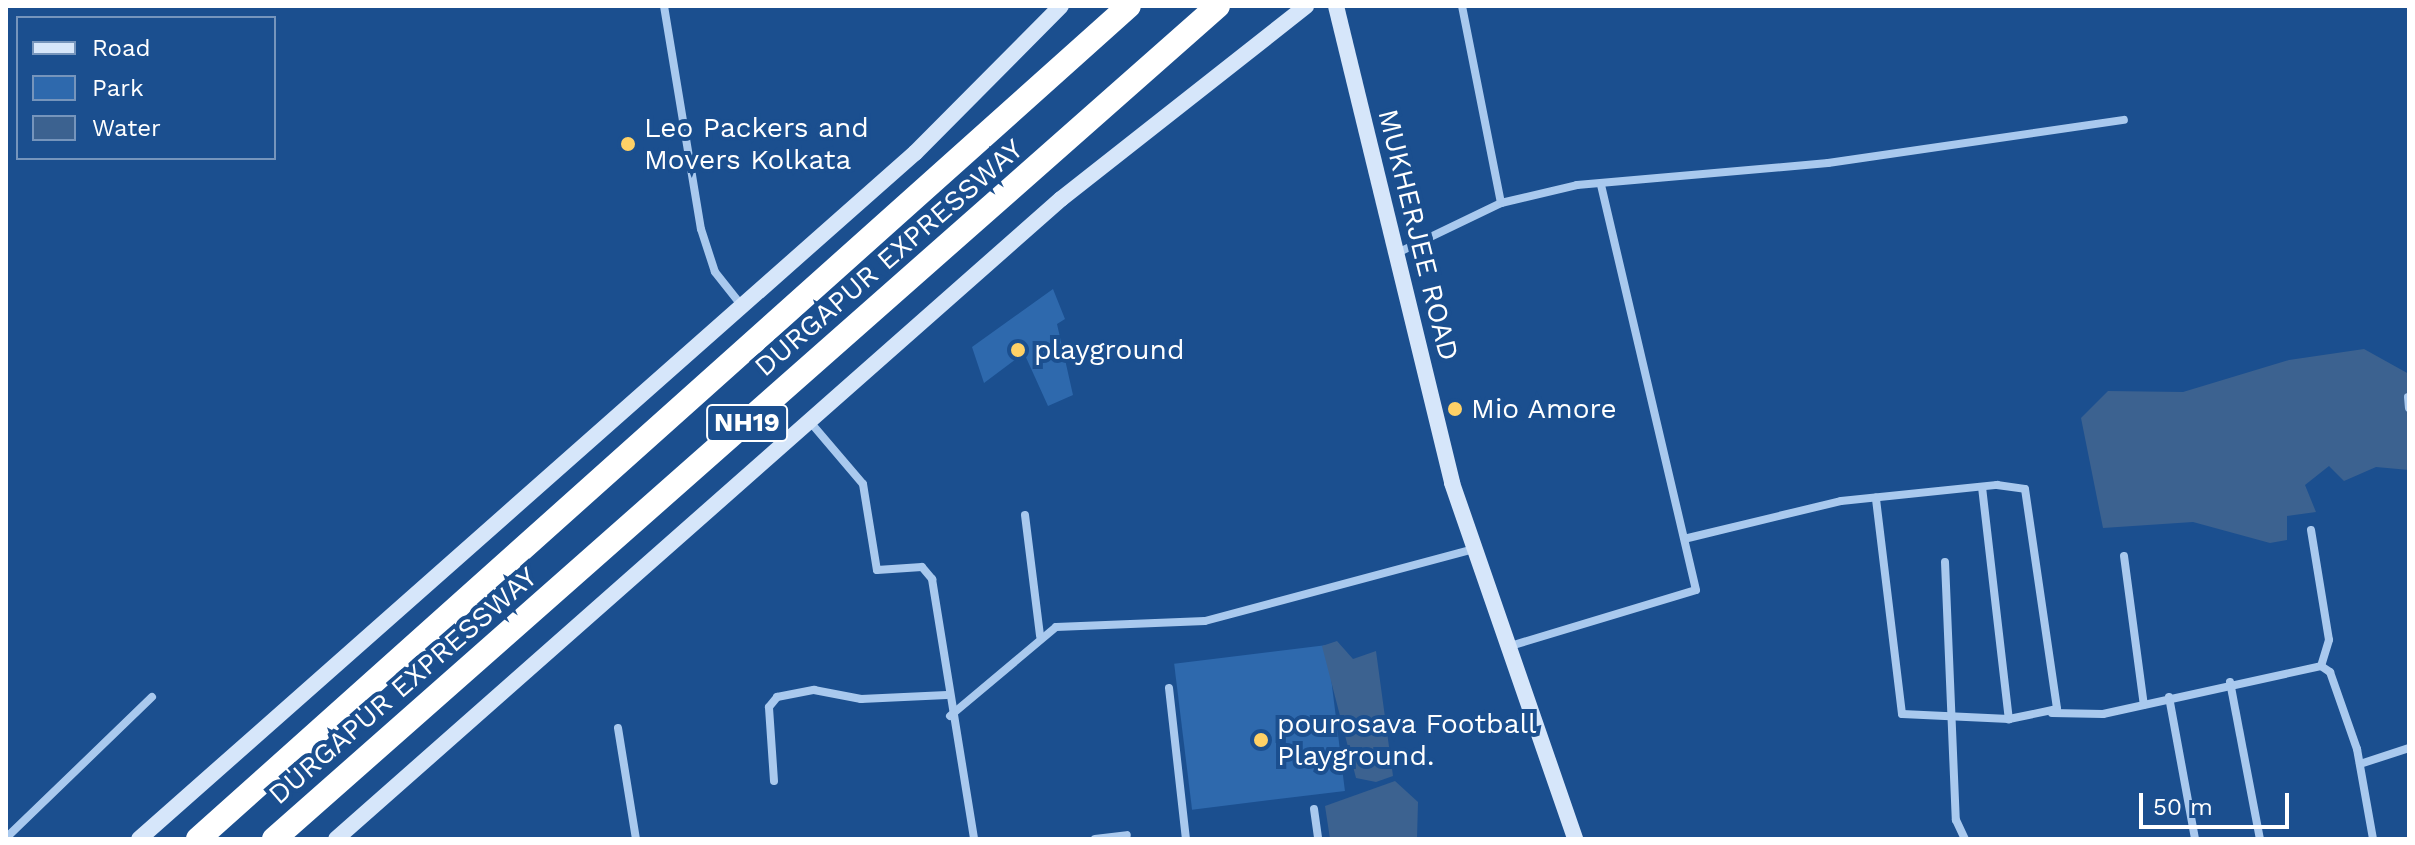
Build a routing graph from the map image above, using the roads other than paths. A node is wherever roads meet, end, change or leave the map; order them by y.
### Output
1 (664, 6) edge
2 (1061, 6) edge
3 (1129, 6) edge
4 (1218, 6) edge
5 (1306, 6) edge
6 (1336, 6) edge
7 (1462, 6) edge
8 (2124, 120) dead end
9 (1601, 184) junction
10 (1501, 203) junction
11 (1395, 254) junction
12 (742, 307) junction
13 (2408, 397) edge
14 (2409, 408) edge
15 (811, 423) junction
16 (1982, 487) junction
17 (1876, 498) junction
18 (1025, 515) dead end
19 (2311, 530) dead end
20 (1688, 538) junction
21 (1473, 549) junction
22 (2124, 556) dead end
23 (1945, 562) dead end
24 (1040, 636) junction
25 (1506, 647) junction
26 (2321, 666) junction
27 (2230, 682) junction
28 (1169, 688) dead end
29 (947, 695) junction
30 (152, 697) dead end
31 (2169, 697) junction
32 (2144, 705) junction
33 (2051, 713) junction
34 (950, 716) junction
35 (1950, 717) junction
36 (2009, 719) junction
37 (618, 728) dead end
38 (2409, 748) edge
39 (2360, 764) junction
40 (774, 781) dead end
41 (1314, 809) dead end
42 (1127, 835) dead end
43 (6, 838) edge
44 (139, 839) edge
45 (198, 839) edge
46 (274, 839) edge
47 (336, 839) edge
48 (636, 839) edge
49 (972, 839) edge
50 (1095, 839) edge
51 (1186, 839) edge
52 (1318, 839) edge
53 (1575, 839) edge
54 (1965, 839) edge
55 (2195, 839) edge
56 (2260, 839) edge
57 (2373, 839) edge

1 - 12 street
2 - 12 street
3 - 45 highway, DURGAPUR EXPRESSWAY / NH19
4 - 46 highway, DURGAPUR EXPRESSWAY / NH19
5 - 15 street
6 - 11 street, MUKHERJEE ROAD
7 - 10 street
8 - 9 street
9 - 10 street
9 - 20 street
10 - 11 street
11 - 21 street, MUKHERJEE ROAD
12 - 44 street
13 - 14 street
15 - 29 street
15 - 47 street
16 - 17 street
16 - 33 street
16 - 36 street
17 - 20 street
17 - 35 street
18 - 24 street
19 - 26 street
20 - 25 street
21 - 24 street
21 - 25 street, MUKHERJEE ROAD
22 - 32 street
23 - 35 street
24 - 34 street
25 - 53 street, MUKHERJEE ROAD
26 - 27 street
26 - 39 street
27 - 31 street
27 - 56 street
28 - 51 street
29 - 34 street
29 - 40 street
30 - 43 street
31 - 32 street
31 - 55 street
32 - 33 street
33 - 36 street
34 - 49 street
35 - 36 street
35 - 54 street
37 - 48 street
38 - 39 street
39 - 57 street
41 - 52 street
42 - 50 street

